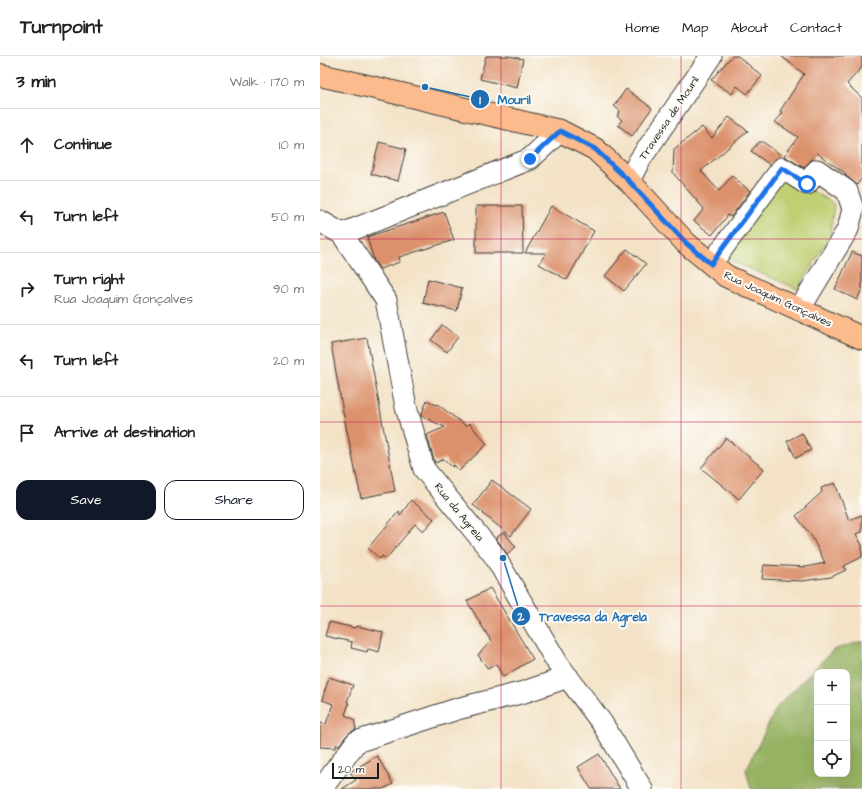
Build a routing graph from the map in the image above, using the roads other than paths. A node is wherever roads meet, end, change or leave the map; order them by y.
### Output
1 (711, 56) edge
2 (320, 75) edge
3 (560, 131) junction
4 (629, 181) junction
5 (320, 221) edge
6 (342, 234) junction
7 (711, 264) junction
8 (799, 310) junction
9 (862, 338) edge
10 (568, 677) junction
11 (323, 789) edge
12 (642, 789) edge

1 - 4 street, Travessa de Mouril
2 - 3 main road, Rua Joaquim Gonçalves
3 - 4 main road, Rua Joaquim Gonçalves
3 - 6 street
4 - 7 main road, Rua Joaquim Gonçalves
5 - 6 street, Rua da Agrela
6 - 10 street, Rua da Agrela
7 - 8 main road, Rua Joaquim Gonçalves
7 - 8 street
8 - 9 main road, Rua Joaquim Gonçalves
10 - 11 street
10 - 12 street, Rua da Agrela

